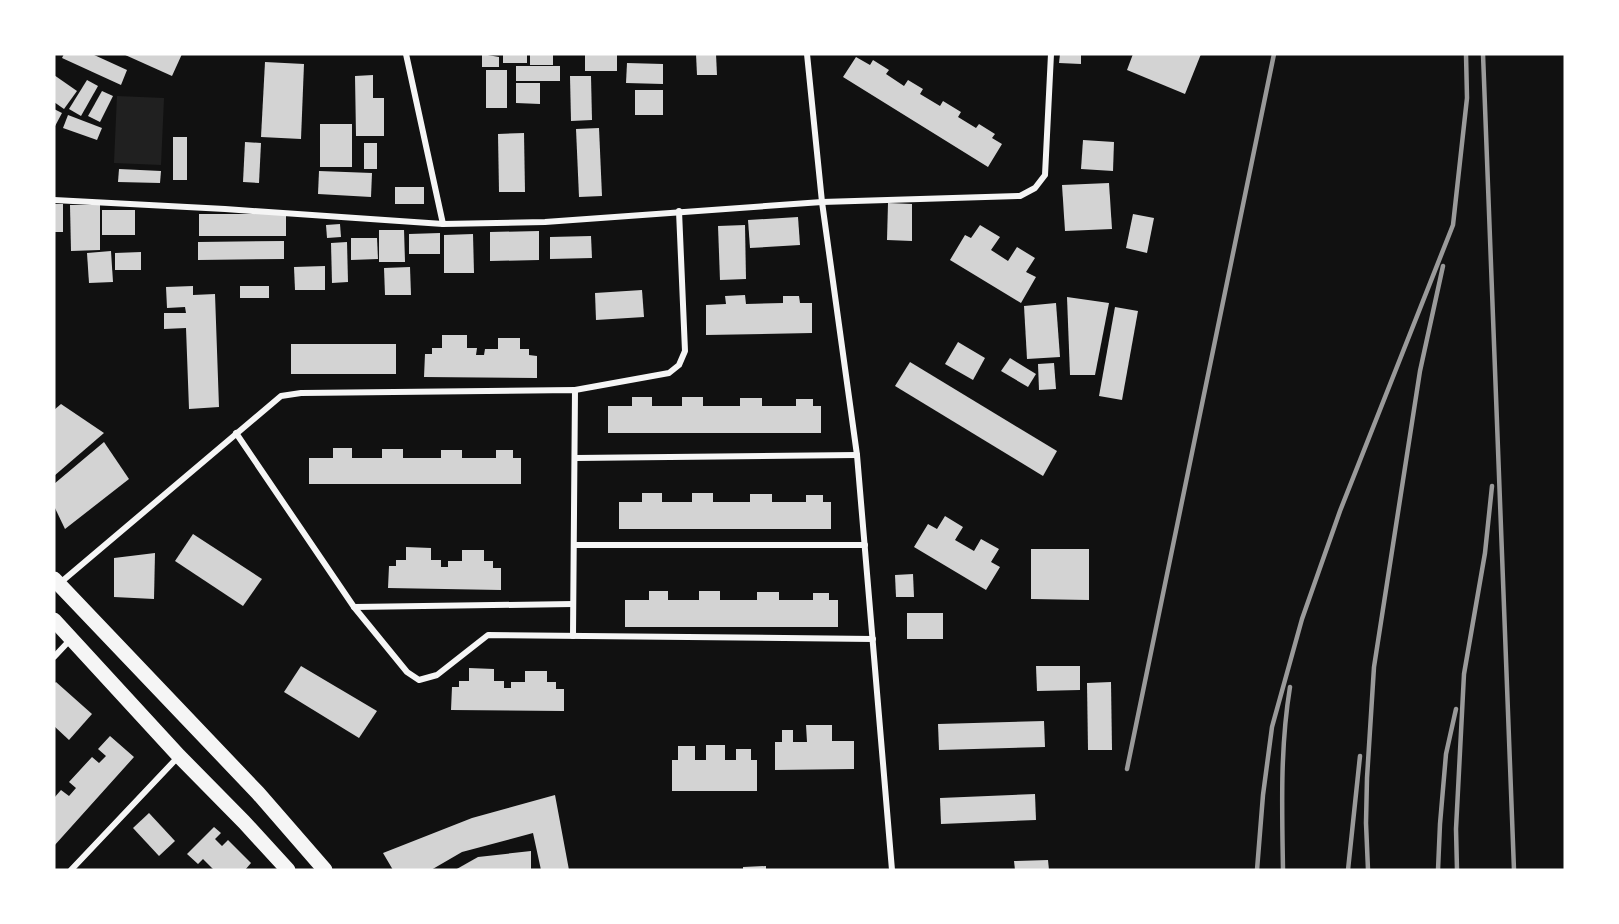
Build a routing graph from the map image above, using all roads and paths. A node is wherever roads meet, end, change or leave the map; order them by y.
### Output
1 (406, 54) edge
2 (807, 54) edge
3 (1051, 54) edge
4 (54, 200) edge
5 (822, 202) junction
6 (679, 211) junction
7 (443, 224) junction
8 (576, 390) junction
9 (236, 433) junction
10 (857, 455) junction
11 (575, 458) junction
12 (574, 544) junction
13 (865, 545) junction
14 (56, 581) edge
15 (573, 604) junction
16 (354, 607) junction
17 (54, 620) edge
18 (573, 636) junction
19 (71, 639) junction
20 (873, 639) junction
21 (54, 657) edge
22 (179, 756) junction
23 (71, 870) edge
24 (288, 870) edge
25 (326, 870) edge
26 (892, 870) edge

1 - 7 street
2 - 5 street
3 - 5 street
4 - 7 street
5 - 6 street
5 - 10 street
6 - 7 street
6 - 8 street
8 - 9 street
8 - 11 street
9 - 14 street
9 - 16 street
10 - 11 street
10 - 13 street
11 - 12 street
12 - 13 street
12 - 15 street
13 - 20 street
14 - 25 main road
15 - 16 street
15 - 18 street
16 - 18 street
17 - 19 main road
18 - 20 street
19 - 21 street
19 - 22 main road
20 - 26 street
22 - 23 street
22 - 24 main road

